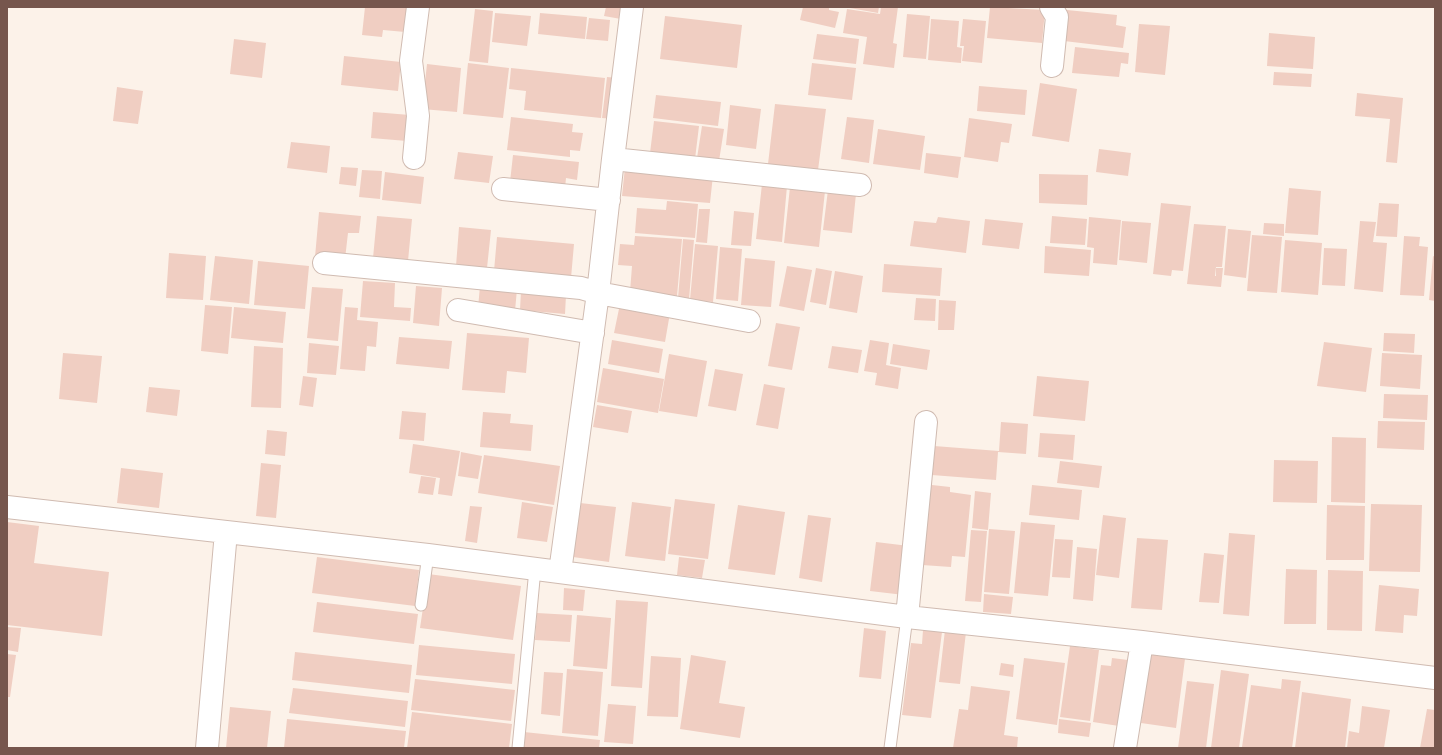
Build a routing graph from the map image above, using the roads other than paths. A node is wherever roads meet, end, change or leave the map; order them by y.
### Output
1 (418, 7) edge
2 (632, 7) edge
3 (1051, 7) edge
4 (1052, 66) dead end
5 (414, 158) dead end
6 (613, 159) junction
7 (860, 185) dead end
8 (503, 189) dead end
9 (609, 200) junction
10 (324, 263) dead end
11 (598, 293) junction
12 (458, 310) dead end
13 (749, 321) dead end
14 (593, 333) junction
15 (926, 422) dead end
16 (7, 507) edge
17 (226, 532) junction
18 (428, 555) junction
19 (535, 569) junction
20 (560, 572) junction
21 (421, 605) dead end
22 (907, 617) junction
23 (1142, 642) junction
24 (1435, 678) edge
25 (207, 748) edge
26 (518, 748) edge
27 (890, 748) edge
28 (1125, 748) edge

1 - 5 street
2 - 6 street
3 - 4 street
6 - 7 street
6 - 9 street
8 - 9 street
9 - 11 street
10 - 11 street
11 - 13 street
11 - 14 street
12 - 14 street
14 - 20 street
15 - 22 street
16 - 17 street
17 - 18 street
17 - 25 street
18 - 19 street
18 - 21 lane
19 - 20 street
19 - 26 lane
20 - 22 street
22 - 23 street
22 - 27 lane
23 - 24 street
23 - 28 street

